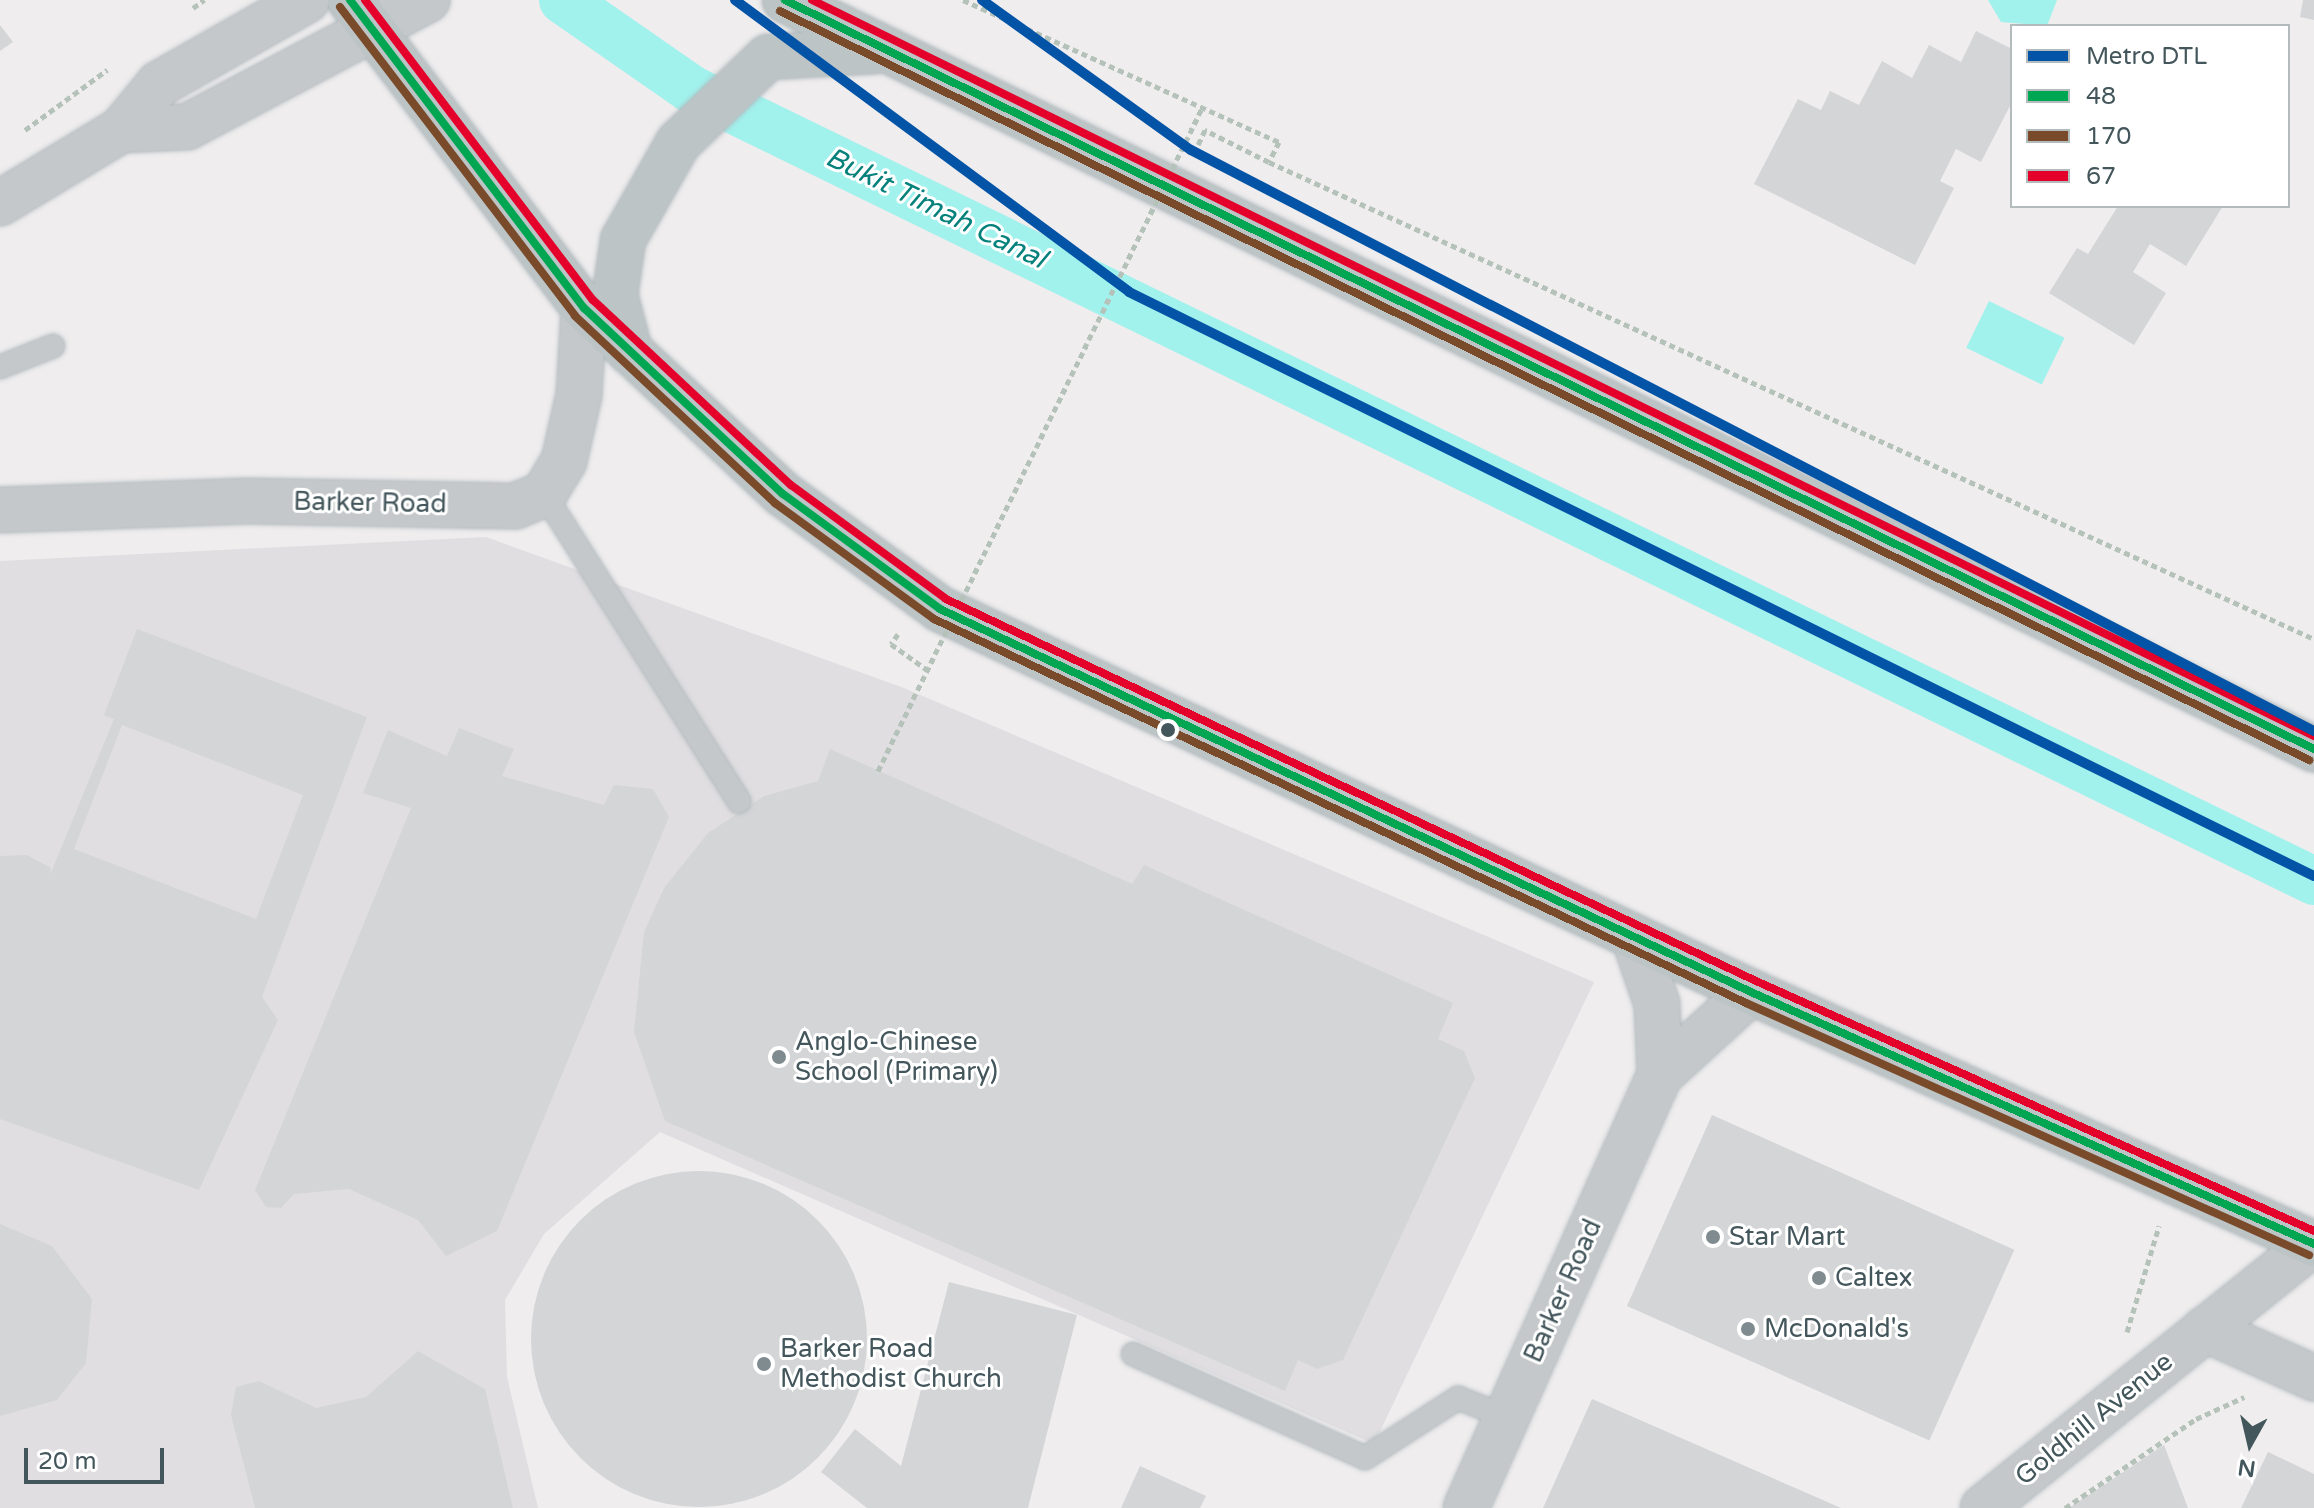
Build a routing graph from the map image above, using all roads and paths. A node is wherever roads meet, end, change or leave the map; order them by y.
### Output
1 (204, 0) edge
2 (307, 0) edge
3 (427, 0) edge
4 (785, 0) edge
5 (963, 0) edge
6 (360, 14) edge
7 (180, 18) dead end
8 (889, 51) junction
9 (119, 62) dead end
10 (1203, 106) junction
11 (121, 130) junction
12 (1205, 130) dead end
13 (11, 139) dead end
14 (1269, 162) junction
15 (0, 203) edge
16 (584, 308) junction
17 (53, 346) dead end
18 (631, 354) junction
19 (0, 367) edge
20 (544, 494) junction
21 (0, 510) edge
22 (2314, 639) edge
23 (2314, 749) edge
24 (878, 771) dead end
25 (739, 801) dead end
26 (1634, 937) junction
27 (1751, 992) junction
28 (1660, 1075) junction
29 (2313, 1244) edge
30 (2205, 1329) junction
31 (1133, 1354) dead end
32 (2310, 1376) edge
33 (1507, 1417) junction
34 (1466, 1508) edge
35 (1983, 1508) edge
36 (2065, 1508) edge

1 - 7 path
2 - 11 street
3 - 6 street
4 - 8 highway
5 - 10 path
6 - 11 street
6 - 16 highway
8 - 18 highway
8 - 23 highway
9 - 13 path
10 - 14 path
10 - 24 path, bridge
11 - 15 street
12 - 14 path
14 - 22 path
16 - 18 highway
16 - 20 street
17 - 19 lane
18 - 26 highway
20 - 21 street, Barker Road
20 - 25 lane
26 - 27 highway
26 - 28 street, Barker Road
27 - 28 street, Barker Road
27 - 29 highway
28 - 33 street, Barker Road
29 - 30 street, Goldhill Avenue
30 - 32 street
30 - 35 street, Goldhill Avenue
31 - 33 lane
32 - 36 path
33 - 34 street, Barker Road

